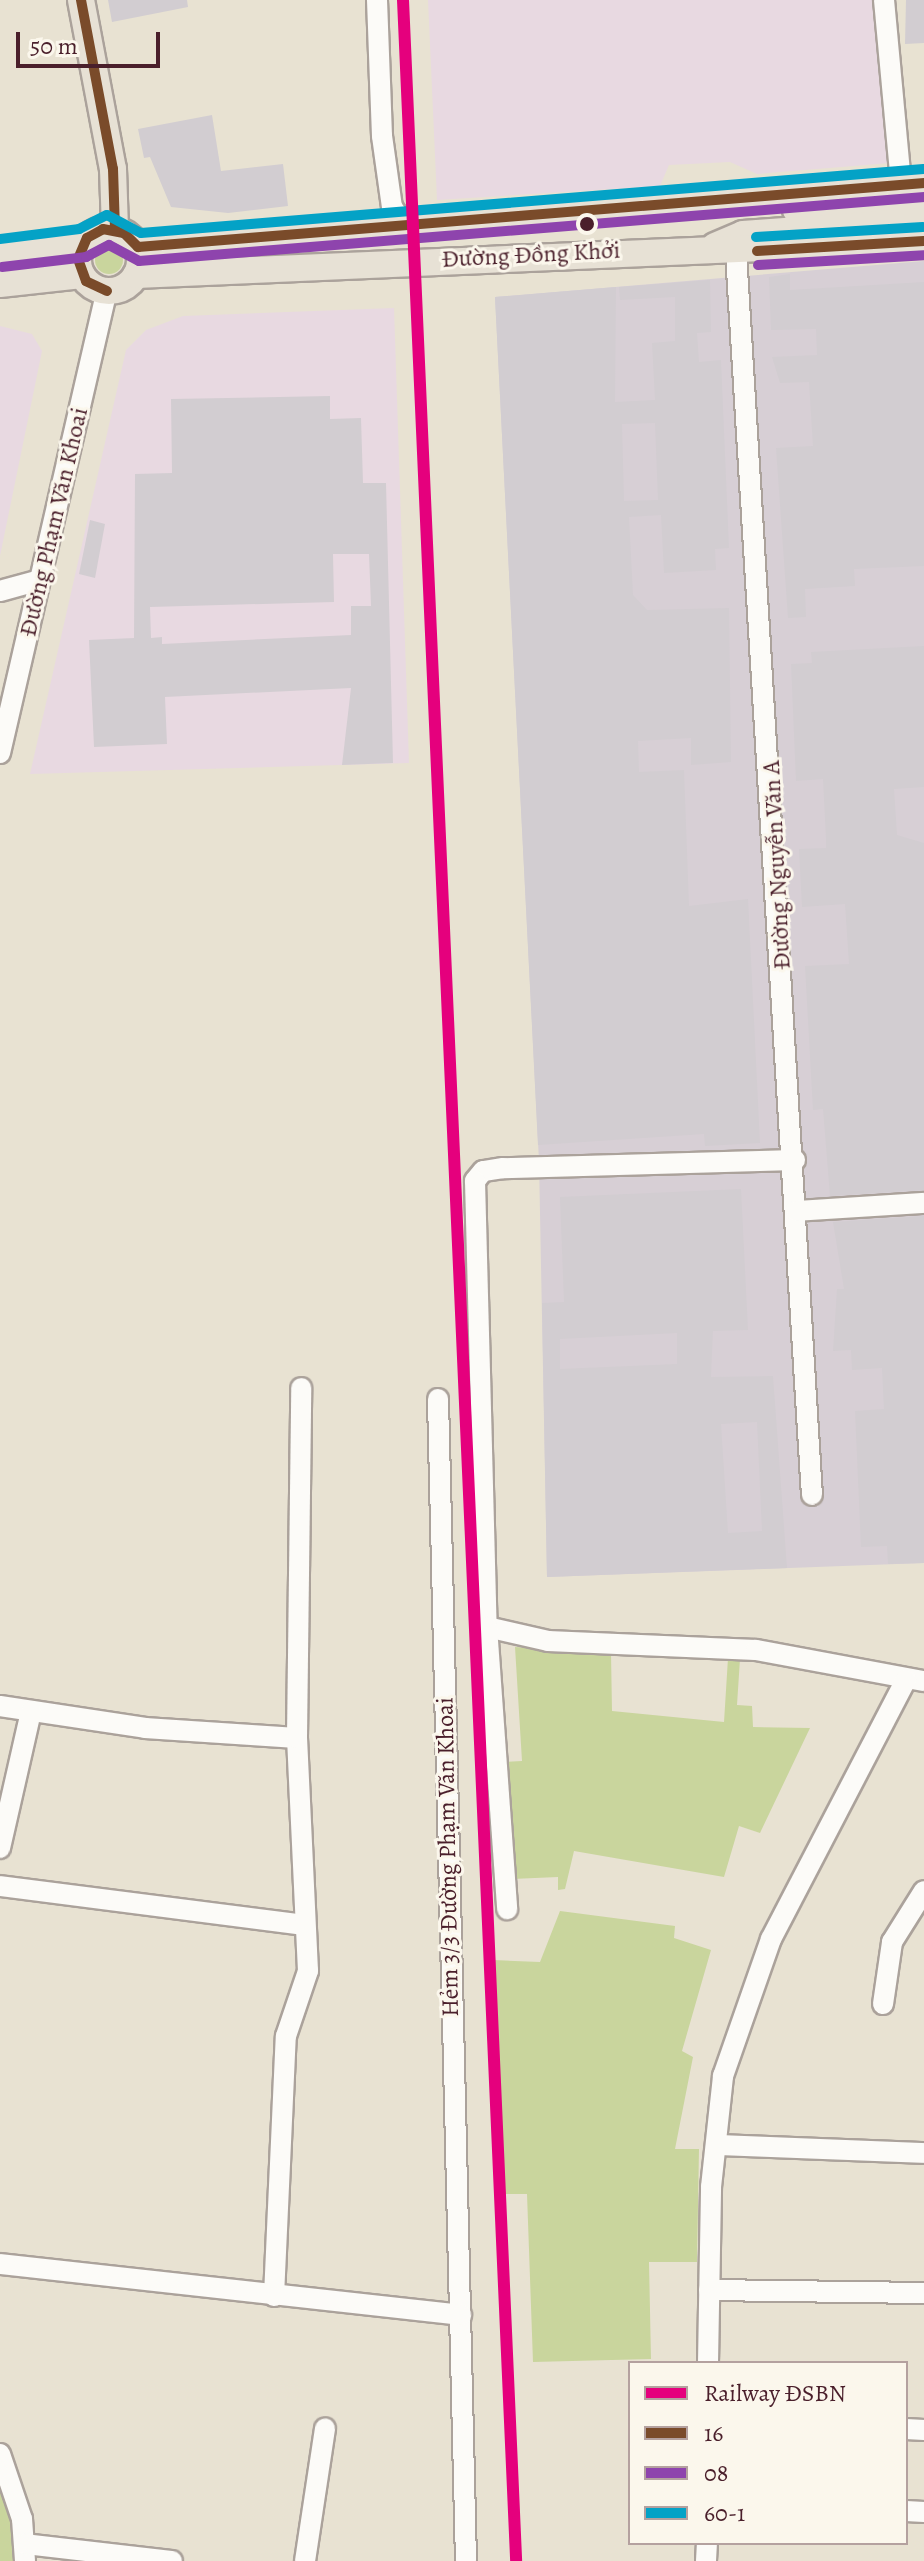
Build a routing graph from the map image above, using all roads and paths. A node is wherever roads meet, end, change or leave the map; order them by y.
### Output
1 (81, 0) edge
2 (377, 0) edge
3 (884, 0) edge
4 (912, 184) edge
5 (924, 201) edge
6 (713, 204) junction
7 (924, 221) edge
8 (406, 227) junction
9 (115, 229) junction
10 (924, 241) edge
11 (83, 243) junction
12 (729, 244) junction
13 (138, 247) junction
14 (0, 253) edge
15 (409, 261) junction
16 (82, 275) junction
17 (136, 275) junction
18 (0, 284) edge
19 (107, 291) junction
20 (40, 580) junction
21 (0, 591) edge
22 (0, 753) edge
23 (795, 1160) junction
24 (924, 1203) edge
25 (796, 1211) junction
26 (301, 1388) dead end
27 (438, 1399) dead end
28 (812, 1495) dead end
29 (487, 1627) junction
30 (915, 1681) edge
31 (0, 1706) edge
32 (31, 1711) junction
33 (297, 1738) junction
34 (0, 1848) edge
35 (0, 1886) edge
36 (924, 1891) edge
37 (507, 1909) dead end
38 (303, 1925) junction
39 (883, 2004) dead end
40 (716, 2145) junction
41 (924, 2153) edge
42 (0, 2264) edge
43 (709, 2290) junction
44 (924, 2293) edge
45 (274, 2296) junction
46 (461, 2315) junction
47 (708, 2361) edge
48 (325, 2428) dead end
49 (0, 2454) edge
50 (25, 2553) edge
51 (172, 2561) edge
52 (305, 2561) edge
53 (466, 2561) edge

1 - 9 main road
2 - 8 street
3 - 4 street
4 - 6 main road, Đường Đồng Khởi
5 - 6 main road
6 - 8 main road, Đường Đồng Khởi
7 - 12 main road
8 - 13 main road, Đường Đồng Khởi
8 - 15 main road
9 - 11 main road
9 - 13 main road
10 - 12 main road, Đường Đồng Khởi
11 - 14 main road
11 - 16 main road
12 - 15 main road, Đường Đồng Khởi
12 - 23 street, Đường Nguyễn Văn A
13 - 17 main road
15 - 17 main road, Đường Đồng Khởi
16 - 18 main road
16 - 19 main road
17 - 19 main road
19 - 20 street, Đường Phạm Văn Khoai
20 - 21 street
20 - 22 street, Đường Phạm Văn Khoai
23 - 25 street, Đường Nguyễn Văn A
23 - 29 street
24 - 25 street
25 - 28 street, Đường Nguyễn Văn A
26 - 33 street
27 - 46 street, Hẻm 3/3 Đường Phạm Văn Khoai
29 - 30 street
29 - 37 street
30 - 40 street
31 - 32 street
32 - 33 street
32 - 34 street
33 - 38 street
35 - 38 street
36 - 39 street
38 - 45 street
40 - 41 street
40 - 43 street
42 - 45 street
43 - 44 street
43 - 47 street
45 - 46 street
46 - 53 street, Hẻm 3/3 Đường Phạm Văn Khoai
48 - 52 street
49 - 50 street
50 - 51 street

